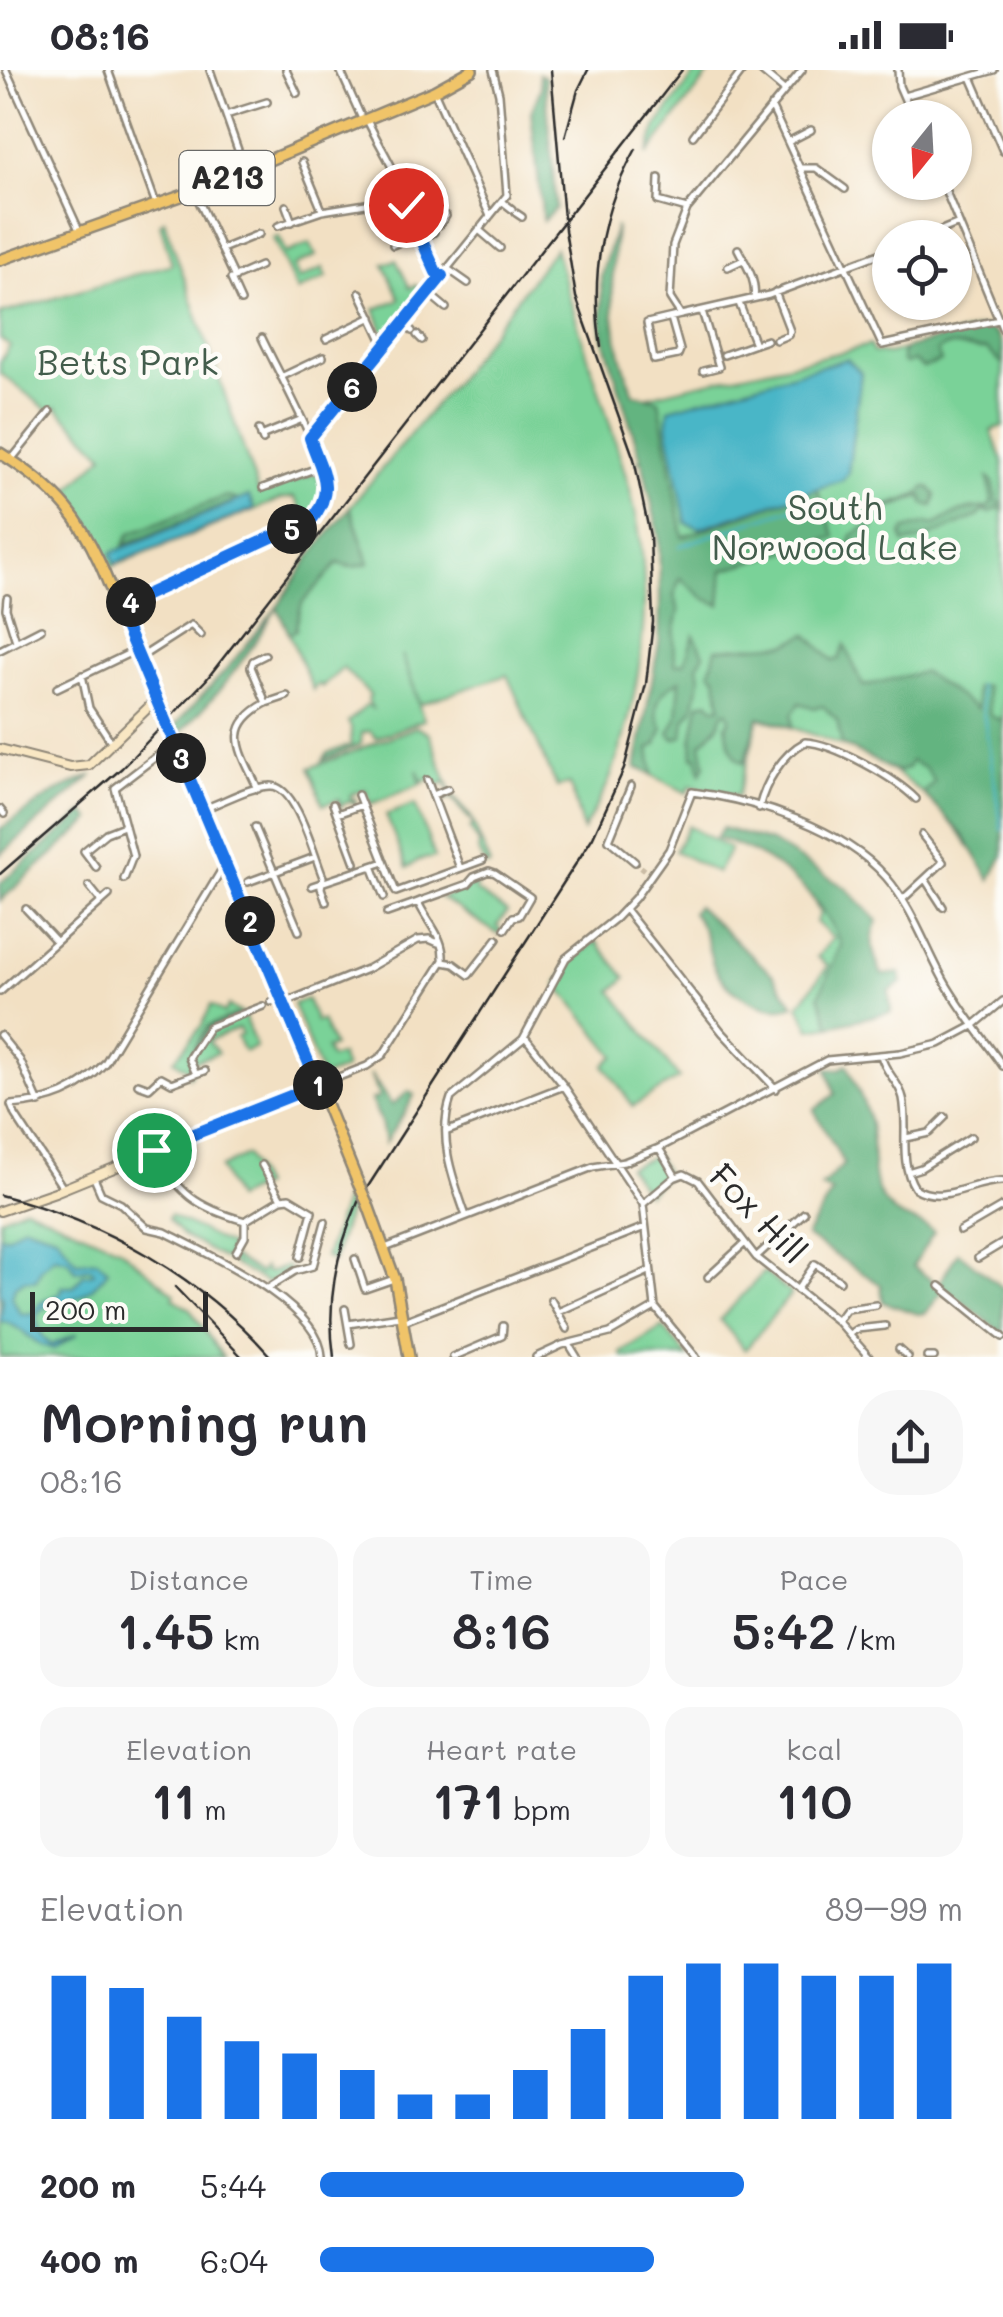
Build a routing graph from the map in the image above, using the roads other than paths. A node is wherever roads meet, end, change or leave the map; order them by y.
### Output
1 (6, 70) edge
2 (108, 70) edge
3 (210, 70) edge
4 (286, 70) edge
5 (340, 70) edge
6 (443, 70) edge
7 (493, 70) edge
8 (743, 70) edge
9 (760, 70) edge
10 (802, 70) edge
11 (898, 70) edge
12 (994, 70) edge
13 (468, 72) edge
14 (971, 77) junction
15 (449, 84) junction
16 (434, 90) junction
17 (784, 90) junction
18 (297, 94) dead end
19 (904, 96) junction
20 (906, 100) edge
21 (267, 102) dead end
22 (771, 106) junction
23 (226, 115) junction
24 (365, 121) junction
25 (811, 130) dead end
26 (694, 136) dead end
27 (788, 142) junction
28 (1003, 150) edge
29 (302, 162) dead end
30 (799, 168) junction
31 (245, 170) junction
32 (659, 178) dead end
33 (844, 190) dead end
34 (195, 191) junction
35 (402, 192) junction
36 (504, 202) junction
37 (156, 205) junction
38 (286, 206) dead end
39 (687, 209) junction
40 (322, 210) junction
41 (517, 213) dead end
42 (446, 216) dead end
43 (490, 216) junction
44 (292, 222) junction
45 (278, 226) dead end
46 (479, 230) junction
47 (80, 232) junction
48 (259, 234) dead end
49 (420, 236) junction
50 (393, 246) dead end
51 (500, 248) dead end
52 (222, 249) junction
53 (738, 249) dead end
54 (972, 254) edge
55 (872, 257) edge
56 (0, 260) edge
57 (744, 260) junction
58 (260, 266) dead end
59 (728, 267) dead end
60 (844, 268) junction
61 (448, 269) junction
62 (442, 276) junction
63 (235, 278) junction
64 (468, 284) dead end
65 (360, 292) dead end
66 (775, 292) junction
67 (428, 294) junction
68 (754, 298) junction
69 (242, 301) dead end
70 (739, 303) junction
71 (446, 308) dead end
72 (702, 311) junction
73 (681, 315) junction
74 (372, 317) junction
75 (671, 318) junction
76 (1000, 320) edge
77 (403, 324) junction
78 (1003, 330) edge
79 (417, 336) dead end
80 (262, 338) dead end
81 (326, 340) dead end
82 (768, 340) dead end
83 (776, 340) dead end
84 (755, 344) junction
85 (385, 346) junction
86 (724, 355) dead end
87 (323, 357) dead end
88 (704, 371) dead end
89 (280, 377) junction
90 (50, 412) dead end
91 (300, 420) junction
92 (261, 435) dead end
93 (310, 438) junction
94 (0, 453) edge
95 (11, 460) junction
96 (320, 467) junction
97 (263, 488) dead end
98 (15, 606) dead end
99 (118, 608) junction
100 (41, 630) dead end
101 (201, 634) dead end
102 (16, 641) junction
103 (0, 650) edge
104 (136, 655) junction
105 (265, 655) dead end
106 (82, 675) junction
107 (57, 688) dead end
108 (287, 696) dead end
109 (266, 703) junction
110 (157, 704) junction
111 (173, 740) junction
112 (112, 743) junction
113 (0, 749) edge
114 (427, 780) dead end
115 (632, 786) dead end
116 (258, 788) junction
117 (448, 789) dead end
118 (358, 795) dead end
119 (433, 795) junction
120 (916, 798) dead end
121 (333, 804) dead end
122 (362, 805) junction
123 (759, 808) junction
124 (203, 809) junction
125 (337, 814) junction
126 (124, 826) junction
127 (255, 826) dead end
128 (922, 835) dead end
129 (314, 857) junction
130 (483, 860) dead end
131 (226, 862) junction
132 (384, 862) junction
133 (635, 862) tunnel mouth
134 (356, 863) dead end
135 (96, 866) dead end
136 (372, 866) junction
137 (460, 868) junction
138 (646, 870) tunnel mouth
139 (276, 872) junction
140 (652, 876) junction
141 (124, 879) dead end
142 (925, 879) junction
143 (248, 882) dead end
144 (323, 883) junction
145 (89, 886) dead end
146 (312, 886) dead end
147 (108, 895) dead end
148 (384, 897) dead end
149 (903, 899) junction
150 (101, 901) junction
151 (326, 902) dead end
152 (418, 902) junction
153 (943, 907) dead end
154 (26, 909) dead end
155 (625, 909) junction
156 (387, 913) dead end
157 (505, 929) dead end
158 (298, 931) dead end
159 (497, 939) dead end
160 (56, 942) junction
161 (438, 942) junction
162 (442, 962) junction
163 (0, 991) edge
164 (284, 1000) junction
165 (1003, 1001) edge
166 (271, 1002) dead end
167 (263, 1006) dead end
168 (973, 1026) junction
169 (0, 1035) edge
170 (525, 1036) junction
171 (1003, 1050) edge
172 (880, 1055) junction
173 (996, 1056) junction
174 (1003, 1066) edge
175 (205, 1071) dead end
176 (196, 1074) junction
177 (138, 1084) dead end
178 (318, 1085) junction
179 (564, 1086) junction
180 (776, 1089) junction
181 (38, 1103) junction
182 (946, 1117) dead end
183 (448, 1131) junction
184 (971, 1137) dead end
185 (906, 1138) junction
186 (659, 1148) junction
187 (154, 1150) junction
188 (616, 1162) junction
189 (262, 1165) dead end
190 (908, 1172) junction
191 (93, 1176) junction
192 (676, 1177) junction
193 (1003, 1181) edge
194 (63, 1188) junction
195 (281, 1199) junction
196 (644, 1204) junction
197 (1003, 1206) edge
198 (0, 1211) edge
199 (804, 1213) dead end
200 (466, 1216) junction
201 (245, 1222) junction
202 (326, 1222) dead end
203 (645, 1227) junction
204 (960, 1230) dead end
205 (1003, 1243) edge
206 (744, 1244) junction
207 (385, 1248) junction
208 (236, 1252) dead end
209 (300, 1257) dead end
210 (756, 1257) junction
211 (355, 1258) dead end
212 (978, 1258) dead end
213 (649, 1270) junction
214 (708, 1277) dead end
215 (395, 1279) junction
216 (840, 1280) dead end
217 (940, 1286) dead end
218 (268, 1288) junction
219 (797, 1290) junction
220 (551, 1300) dead end
221 (876, 1305) dead end
222 (655, 1307) junction
223 (345, 1308) dead end
224 (558, 1312) junction
225 (403, 1318) junction
226 (837, 1321) junction
227 (348, 1324) junction
228 (503, 1326) dead end
229 (885, 1326) dead end
230 (567, 1329) dead end
231 (849, 1334) junction
232 (1003, 1337) edge
233 (351, 1344) dead end
234 (569, 1344) junction
235 (899, 1349) dead end
236 (322, 1357) edge
237 (409, 1357) edge
238 (453, 1357) edge
239 (536, 1357) edge
240 (577, 1357) edge
241 (696, 1357) edge
242 (869, 1357) edge
243 (908, 1357) edge

1 - 47 street
2 - 37 street
3 - 23 street
4 - 18 street
5 - 24 street
6 - 15 street
7 - 36 street
8 - 26 street
9 - 17 street
10 - 17 street
11 - 19 street
12 - 14 street
13 - 15 main road, A213
14 - 19 street
14 - 28 street
15 - 16 main road, A213
16 - 24 main road, A213
16 - 43 street
17 - 22 street
19 - 20 street
21 - 23 street
22 - 27 street
22 - 39 street
23 - 31 street
24 - 31 main road, A213
24 - 35 street
25 - 27 street
27 - 30 street
29 - 40 street
30 - 33 street
30 - 60 street
31 - 34 main road, A213
32 - 39 street
34 - 37 main road, A213
34 - 52 street
35 - 40 street
35 - 49 street
36 - 41 street
36 - 43 street
37 - 47 main road, A213
38 - 44 street
39 - 73 street
40 - 44 street
42 - 49 street
43 - 46 street
44 - 45 street
46 - 51 street
46 - 61 street
47 - 56 main road, A213
48 - 52 street
49 - 50 street
49 - 62 street
52 - 63 street
53 - 57 street
54 - 76 street
55 - 60 street
57 - 59 street
57 - 68 street
58 - 63 street
60 - 66 street
60 - 76 street
61 - 62 street
61 - 64 street
62 - 67 street
63 - 69 street
65 - 74 street
66 - 68 street
66 - 83 street
67 - 71 street
67 - 77 street
68 - 70 street
70 - 72 street
70 - 84 street
72 - 73 street
72 - 88 street
73 - 75 street
74 - 81 street
74 - 85 street
75 - 75 street
76 - 78 street
77 - 79 street
77 - 85 street
80 - 89 street
82 - 84 street
84 - 86 street
85 - 93 street
87 - 89 street
89 - 91 street
90 - 95 street
91 - 92 street
91 - 93 street
93 - 96 street
94 - 95 main road
95 - 99 main road
96 - 97 street
96 - 99 street
98 - 102 street
99 - 104 main road
100 - 102 street
101 - 104 street
102 - 103 street
104 - 106 street
104 - 110 main road
105 - 109 street
106 - 107 street
106 - 112 street
108 - 109 street
109 - 116 street
110 - 111 main road, bridge
110 - 112 street
111 - 124 main road
111 - 126 street
112 - 113 street
114 - 119 street
115 - 133 street
116 - 124 street
116 - 129 street
117 - 119 street
118 - 122 street
119 - 137 street
120 - 123 street
121 - 125 street
122 - 125 street
122 - 132 street
123 - 140 street
123 - 149 street
124 - 131 main road
125 - 134 street
126 - 135 street
126 - 141 street
127 - 139 street
128 - 142 street
129 - 139 street
129 - 144 street
130 - 137 street
131 - 164 main road
131 - 181 street
132 - 136 street
132 - 137 street
136 - 144 street
136 - 148 street
138 - 140 street
139 - 143 street
139 - 158 street
140 - 155 street
142 - 149 street
142 - 153 street
144 - 146 street
144 - 151 street
145 - 150 street
147 - 150 street
149 - 168 street
150 - 160 street
152 - 156 street
152 - 157 street
152 - 161 street
154 - 160 street
155 - 170 street
155 - 180 street
159 - 162 street
160 - 163 street
161 - 162 street
161 - 164 street
162 - 178 street
164 - 166 street
164 - 178 main road
165 - 168 street
167 - 176 street
168 - 172 street
168 - 173 street
169 - 181 street
170 - 179 street
170 - 183 street
171 - 173 street
172 - 180 street
172 - 185 street
173 - 174 street
175 - 176 street
176 - 177 street
178 - 187 street
178 - 207 main road, bridge
179 - 183 street
179 - 188 street
180 - 186 street
181 - 194 street
182 - 185 street
183 - 200 street
184 - 190 street
185 - 190 street
186 - 188 street
186 - 192 street, Fox Hill
187 - 191 street
187 - 201 street
188 - 196 street
188 - 200 street
189 - 195 street
190 - 193 street
191 - 194 street
191 - 218 street
192 - 196 street
192 - 206 street, Fox Hill
194 - 198 street
195 - 201 street
195 - 209 street
196 - 203 street
197 - 204 street
199 - 210 street
200 - 207 street
201 - 208 street
202 - 218 street
203 - 213 street
203 - 225 street
205 - 212 street
206 - 210 street, Fox Hill
206 - 214 street
207 - 215 main road
210 - 219 street, Fox Hill
211 - 215 street
213 - 222 street
213 - 224 street
215 - 225 main road
216 - 219 street
217 - 232 street
218 - 236 street
219 - 226 street, Fox Hill
220 - 224 street
221 - 226 street
222 - 234 street
222 - 241 street
223 - 227 street
224 - 230 street
225 - 227 street
225 - 237 main road
226 - 231 street, Fox Hill
227 - 233 street
228 - 238 street
229 - 231 street
231 - 242 street, Fox Hill
234 - 239 street
234 - 240 street
235 - 243 street

